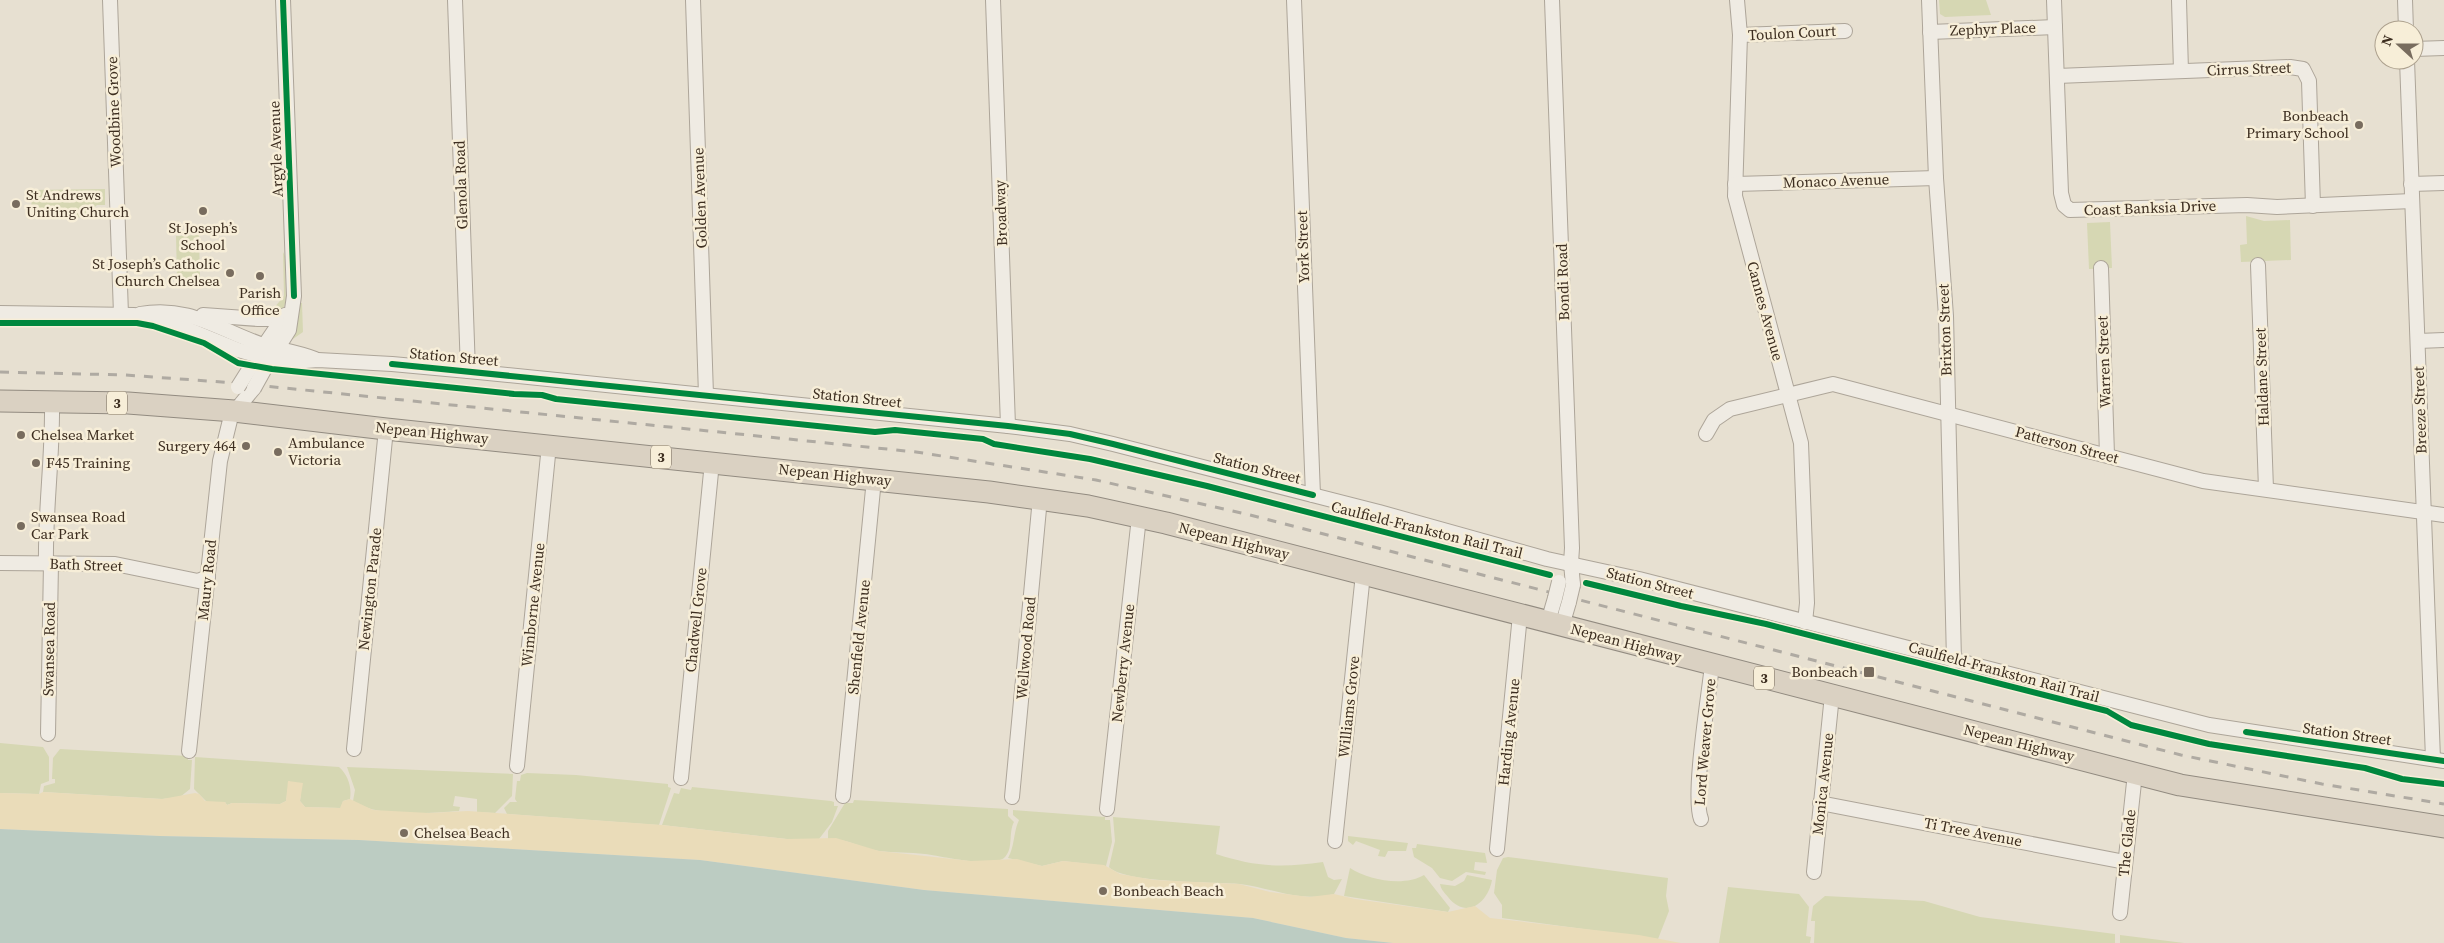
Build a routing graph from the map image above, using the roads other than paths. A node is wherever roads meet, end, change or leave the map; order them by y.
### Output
1 (110, 0) edge
2 (283, 0) edge
3 (455, 0) edge
4 (693, 0) edge
5 (993, 0) edge
6 (1294, 0) edge
7 (1552, 0) edge
8 (1738, 0) edge
9 (1929, 0) edge
10 (2054, 0) edge
11 (2179, 0) edge
12 (2405, 0) edge
13 (2406, 20) edge
14 (2055, 26) junction
15 (1845, 31) dead end
16 (1930, 32) junction
17 (1740, 36) junction
18 (2444, 48) edge
19 (2424, 49) edge
20 (2407, 70) edge
21 (2181, 71) junction
22 (2057, 76) junction
23 (1936, 178) junction
24 (2444, 183) edge
25 (1735, 184) junction
26 (2412, 184) junction
27 (2412, 201) junction
28 (2313, 206) junction
29 (2258, 265) dead end
30 (2101, 268) dead end
31 (294, 296) junction
32 (0, 313) edge
33 (179, 313) junction
34 (128, 314) junction
35 (282, 319) junction
36 (2444, 340) edge
37 (2418, 341) junction
38 (264, 358) junction
39 (468, 370) junction
40 (1787, 394) junction
41 (706, 395) junction
42 (0, 401) edge
43 (52, 401) junction
44 (234, 411) junction
45 (1947, 413) junction
46 (1008, 426) junction
47 (386, 429) junction
48 (1706, 434) dead end
49 (549, 445) junction
50 (2107, 455) junction
51 (712, 462) junction
52 (874, 479) junction
53 (2266, 489) junction
54 (1313, 495) junction
55 (1040, 498) junction
56 (2424, 512) junction
57 (2444, 515) edge
58 (1139, 517) junction
59 (209, 560) junction
60 (0, 563) edge
61 (48, 563) junction
62 (1570, 563) junction
63 (1363, 574) junction
64 (170, 575) junction
65 (208, 577) junction
66 (1520, 615) junction
67 (1805, 622) junction
68 (1555, 624) junction
69 (1954, 661) junction
70 (1712, 665) junction
71 (1832, 695) junction
72 (48, 734) dead end
73 (354, 749) dead end
74 (189, 751) dead end
75 (2438, 760) edge
76 (516, 766) dead end
77 (2134, 773) junction
78 (681, 778) dead end
79 (843, 796) dead end
80 (1012, 797) dead end
81 (1820, 803) junction
82 (1107, 809) dead end
83 (1701, 819) dead end
84 (2444, 827) edge
85 (1335, 841) dead end
86 (1497, 849) dead end
87 (2125, 862) junction
88 (1814, 872) dead end
89 (2120, 914) dead end

1 - 34 street, Woodbine Grove
2 - 31 street, Argyle Avenue
3 - 39 street, Glenola Road
4 - 41 street, Golden Avenue
5 - 46 street, Broadway
6 - 54 street, York Street
7 - 62 street, Bondi Road
8 - 17 street, Cannes Avenue
9 - 16 street, Brixton Street
10 - 14 street, Coast Banksia Drive
11 - 21 street
12 - 13 street
14 - 16 street, Zephyr Place
14 - 22 street, Coast Banksia Drive
15 - 17 street, Toulon Court
16 - 23 street, Brixton Street
17 - 25 street, Cannes Avenue
18 - 19 street
20 - 26 street, Breeze Street
21 - 22 street, Cirrus Street
21 - 28 street, Cirrus Street
22 - 28 street, Coast Banksia Drive
23 - 25 street, Monaco Avenue
23 - 45 street, Brixton Street
24 - 26 street
25 - 40 street, Cannes Avenue
26 - 27 street, Breeze Street
27 - 28 street, Coast Banksia Drive
27 - 37 street, Breeze Street
29 - 53 street, Haldane Street
30 - 50 street, Warren Street
31 - 35 street, Argyle Avenue
31 - 38 street, Argyle Avenue
32 - 34 street, Station Street
33 - 34 street, Station Street
33 - 35 street
33 - 38 street, Station Street
34 - 38 street, Station Street
35 - 38 street, Argyle Avenue
36 - 37 street
37 - 56 street, Breeze Street
38 - 39 street, Station Street
38 - 44 street, Argyle Avenue, bridge
38 - 44 street, Argyle Avenue, bridge
39 - 41 street, Station Street
40 - 45 street, Patterson Street
40 - 48 street, Patterson Street
40 - 67 street, Cannes Avenue
41 - 46 street, Station Street
42 - 43 highway, Nepean Highway / 3
43 - 44 highway, Nepean Highway / 3
43 - 61 street, Swansea Road
44 - 47 highway, Nepean Highway / 3
44 - 59 street, Maury Road
45 - 50 street, Patterson Street
45 - 69 street, Brixton Street
46 - 54 street, Station Street
47 - 49 highway, Nepean Highway / 3
47 - 73 street, Newington Parade
49 - 51 highway, Nepean Highway / 3
49 - 76 street, Wimborne Avenue
50 - 53 street, Patterson Street
51 - 52 highway, Nepean Highway / 3
51 - 78 street, Chadwell Grove
52 - 55 highway, Nepean Highway / 3
52 - 79 street, Shenfield Avenue
53 - 56 street, Patterson Street
54 - 62 street, Station Street
55 - 58 highway, Nepean Highway / 3
55 - 80 street, Wellwood Road
56 - 57 street, Patterson Street
56 - 75 street, Breeze Street
58 - 63 highway, Nepean Highway / 3
58 - 82 street, Newberry Avenue
59 - 64 street, Bath Street
59 - 65 street, Maury Road
60 - 61 street, Bath Street
61 - 64 street, Bath Street
61 - 72 street, Swansea Road
62 - 67 street, Station Street
62 - 68 street, Bondi Road, bridge
62 - 68 street, Bondi Road, bridge
63 - 66 highway, Nepean Highway / 3
63 - 85 street, Williams Grove
64 - 65 street, Bath Street
65 - 74 street, Maury Road
66 - 68 highway, Nepean Highway / 3
66 - 86 street, Harding Avenue
67 - 69 street, Station Street
68 - 70 highway, Nepean Highway / 3
69 - 75 street, Station Street
70 - 71 highway, Nepean Highway / 3
70 - 83 street, Lord Weaver Grove
71 - 77 highway, Nepean Highway / 3
71 - 81 street, Monica Avenue
77 - 84 highway, Nepean Highway / 3
77 - 87 street, The Glade
81 - 87 street, Ti Tree Avenue
81 - 88 street, Monica Avenue
87 - 89 street, The Glade

